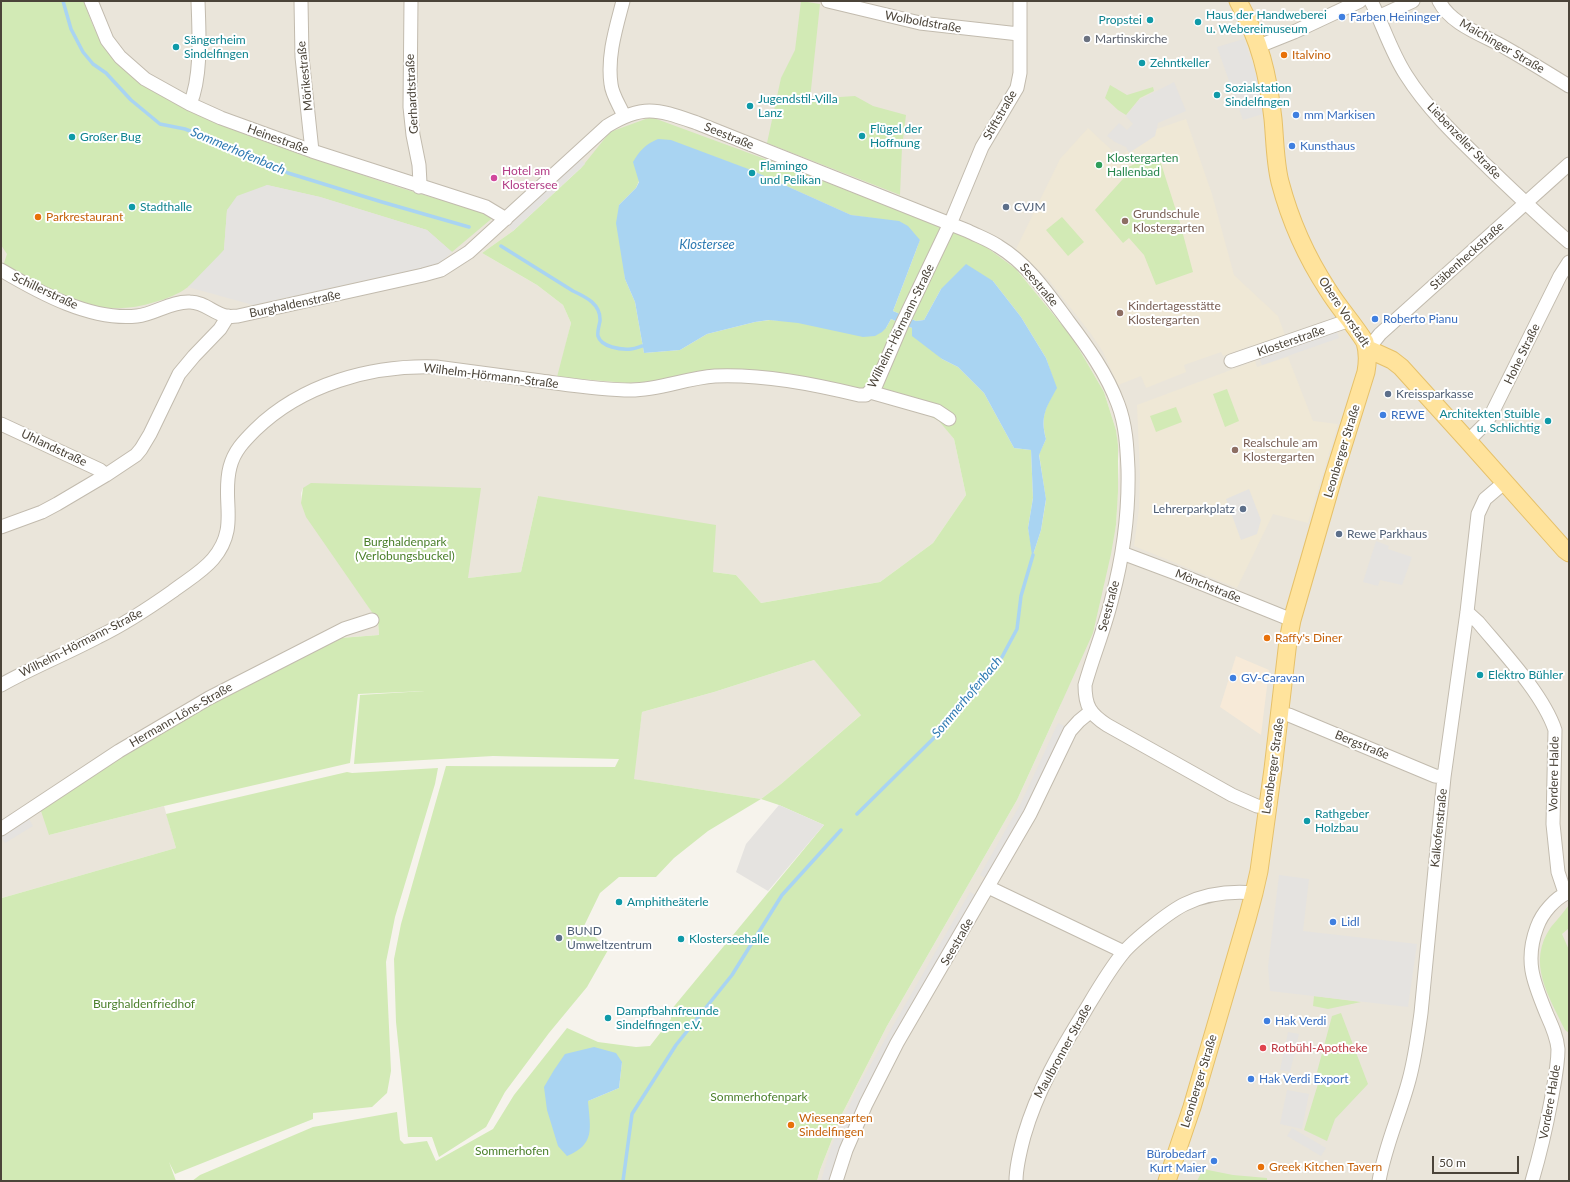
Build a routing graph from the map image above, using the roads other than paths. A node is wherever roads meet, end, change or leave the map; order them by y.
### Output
1 (91, 1) edge
2 (198, 1) edge
3 (301, 1) edge
4 (411, 1) edge
5 (623, 1) edge
6 (828, 1) edge
7 (1020, 1) edge
8 (1238, 1) edge
9 (1360, 1) edge
10 (1371, 1) edge
11 (1412, 1) edge
12 (1439, 1) edge
13 (1378, 17) junction
14 (1019, 34) junction
15 (1259, 46) junction
16 (1569, 86) edge
17 (190, 104) junction
18 (624, 116) junction
19 (312, 151) junction
20 (1569, 164) edge
21 (419, 187) junction
22 (1525, 204) junction
23 (506, 219) junction
24 (950, 224) junction
25 (1569, 242) edge
26 (1569, 262) edge
27 (1, 270) edge
28 (228, 316) junction
29 (1350, 320) junction
30 (1368, 349) junction
31 (1231, 361) dead end
32 (870, 392) junction
33 (949, 419) dead end
34 (1, 424) edge
35 (1468, 441) junction
36 (106, 475) junction
37 (1505, 482) junction
38 (1, 527) edge
39 (1122, 553) junction
40 (1569, 553) edge
41 (1467, 612) junction
42 (372, 620) dead end
43 (1292, 620) junction
44 (1, 685) edge
45 (1090, 712) junction
46 (1280, 713) junction
47 (1444, 777) junction
48 (1267, 807) junction
49 (1, 829) edge
50 (988, 887) junction
51 (1254, 893) junction
52 (1567, 893) edge
53 (1124, 952) junction
54 (836, 1181) edge
55 (1016, 1181) edge
56 (1167, 1181) edge
57 (1379, 1181) edge
58 (1532, 1181) edge

1 - 17 street, Heinestraße
2 - 17 street
3 - 19 street, Mörikestraße
4 - 21 street, Gerhardtstraße
5 - 18 street
6 - 14 street, Wolboldstraße
7 - 14 street, Stiftstraße
8 - 15 main road, Obere Vorstadt
9 - 15 street
10 - 13 street, Liebenzeller Straße
11 - 13 street
12 - 16 street, Maichinger Straße
13 - 22 street, Liebenzeller Straße
14 - 24 street, Stiftstraße
15 - 29 main road, Obere Vorstadt
17 - 19 street, Heinestraße
18 - 23 street, Burghaldenstraße
18 - 24 street, Seestraße
19 - 21 street, Heinestraße
20 - 22 street, Stäbenheckstraße
21 - 23 street, Heinestraße
22 - 25 street, Liebenzeller Straße
22 - 30 street, Stäbenheckstraße
23 - 28 street, Burghaldenstraße
24 - 32 street, Wilhelm-Hörmann-Straße
24 - 39 street, Seestraße
26 - 35 street, Hohe Straße
27 - 28 street, Schillerstraße
28 - 36 street
29 - 30 main road, Obere Vorstadt
29 - 31 street, Klosterstraße
30 - 35 main road, Obere Vorstadt
30 - 43 main road, Leonberger Straße
32 - 33 street
32 - 44 street, Wilhelm-Hörmann-Straße
34 - 36 street, Uhlandstraße
35 - 37 main road, Obere Vorstadt
36 - 38 street
37 - 40 main road, Obere Vorstadt
37 - 41 street, Kalkofenstraße
39 - 43 street, Mönchstraße
39 - 45 street, Seestraße
41 - 47 street, Kalkofenstraße
41 - 52 street, Vordere Halde
42 - 49 street, Hermann-Löns-Straße
43 - 46 main road, Leonberger Straße
45 - 48 street
45 - 50 street, Seestraße
46 - 47 street, Bergstraße
46 - 48 main road, Leonberger Straße
47 - 57 street, Kalkofenstraße
48 - 51 main road, Leonberger Straße
50 - 53 street
50 - 54 street, Seestraße
51 - 53 street, Maulbronner Straße
51 - 56 main road, Leonberger Straße
52 - 58 street, Vordere Halde
53 - 55 street, Maulbronner Straße

